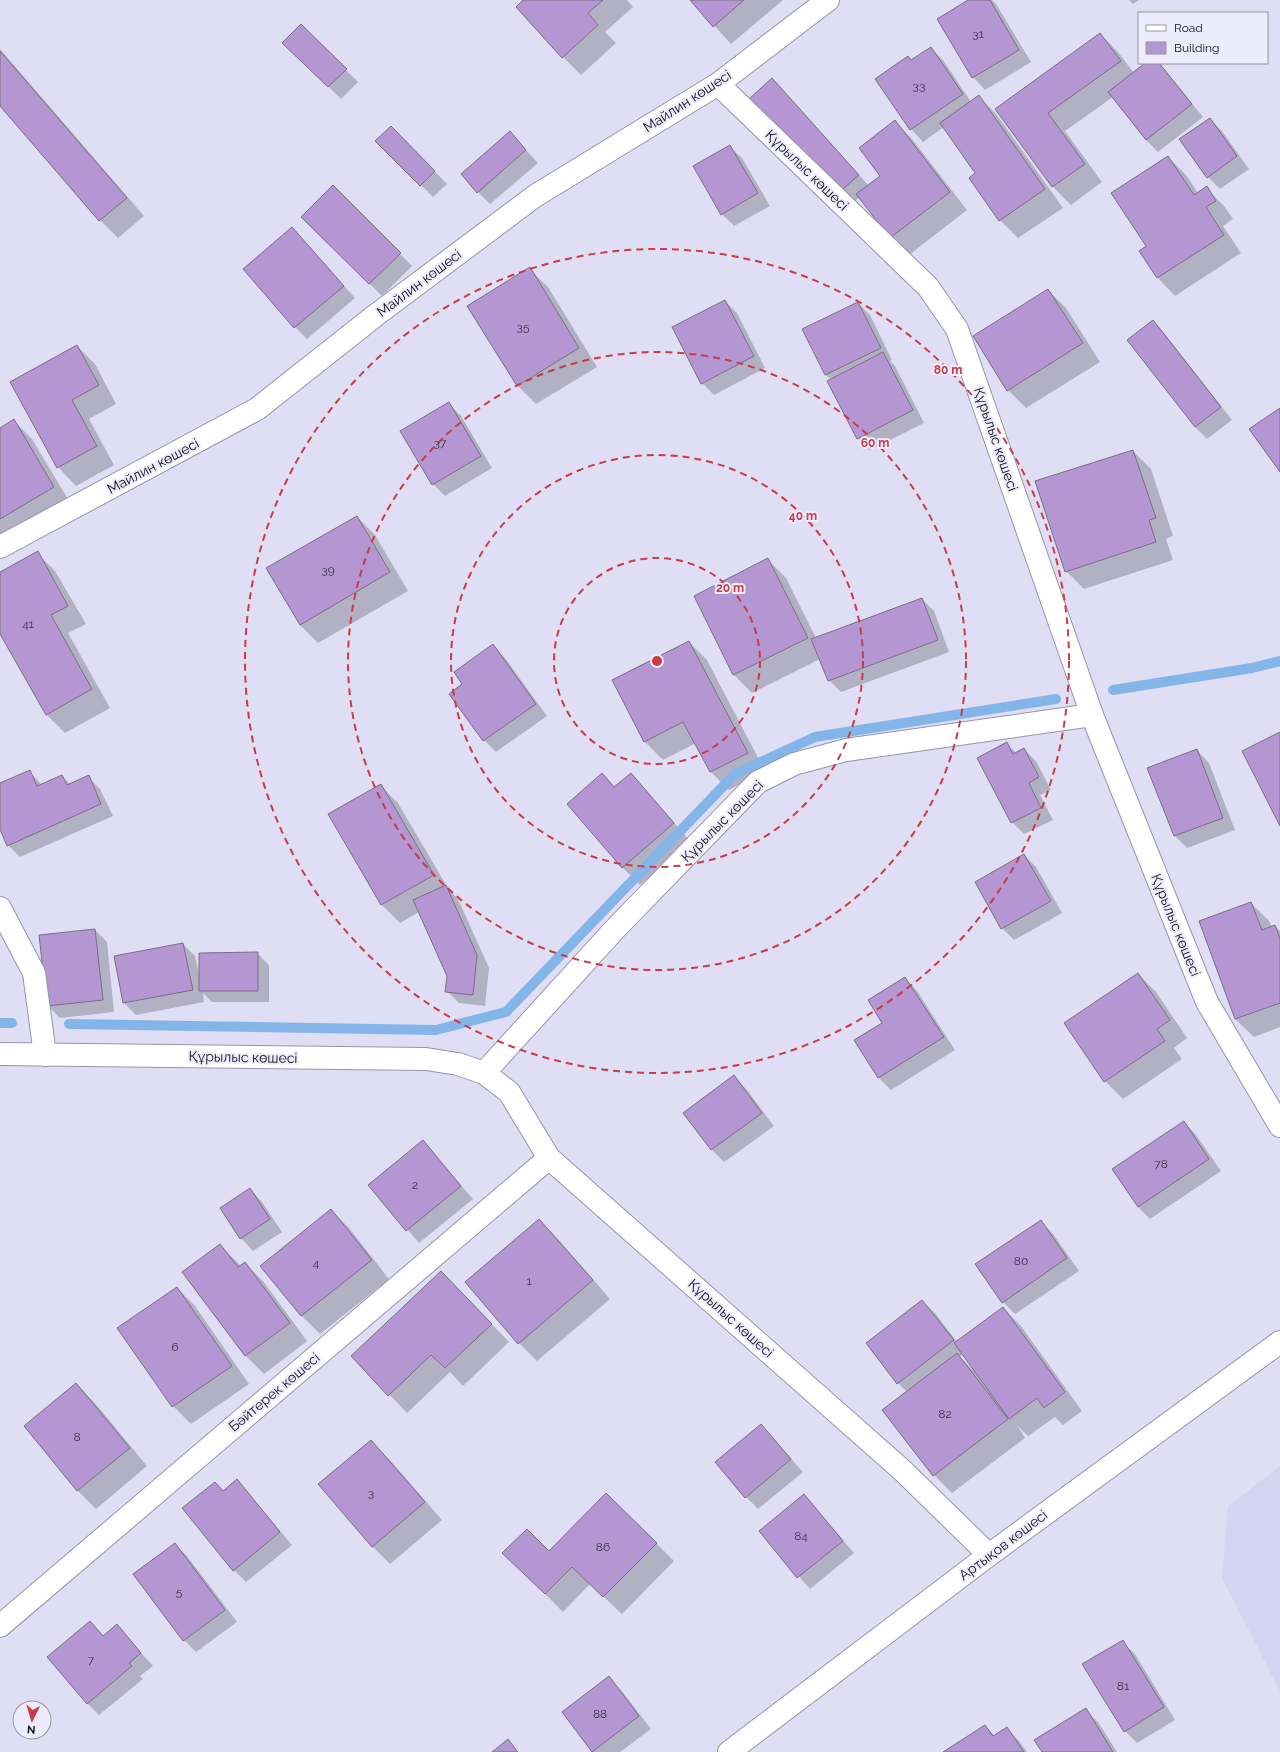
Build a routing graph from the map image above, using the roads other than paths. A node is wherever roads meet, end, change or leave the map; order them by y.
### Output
1 (828, 0) edge
2 (718, 84) junction
3 (0, 547) edge
4 (1092, 715) junction
5 (0, 908) edge
6 (0, 1054) edge
7 (45, 1055) junction
8 (484, 1073) junction
9 (1280, 1126) edge
10 (549, 1158) junction
11 (1280, 1342) edge
12 (989, 1555) junction
13 (0, 1626) edge
14 (729, 1752) edge

1 - 2 main road, Майлин көшесі
2 - 3 main road, Майлин көшесі
2 - 4 main road, Құрылыс көшесі
4 - 8 main road, Құрылыс көшесі
4 - 9 main road, Құрылыс көшесі
5 - 7 main road
6 - 7 main road, Құрылыс көшесі
7 - 8 main road, Құрылыс көшесі
8 - 10 main road, Құрылыс көшесі
10 - 12 main road, Құрылыс көшесі
10 - 13 main road, Бәйтерек көшесі
11 - 12 main road, Артықов көшесі
12 - 14 main road, Артықов көшесі

